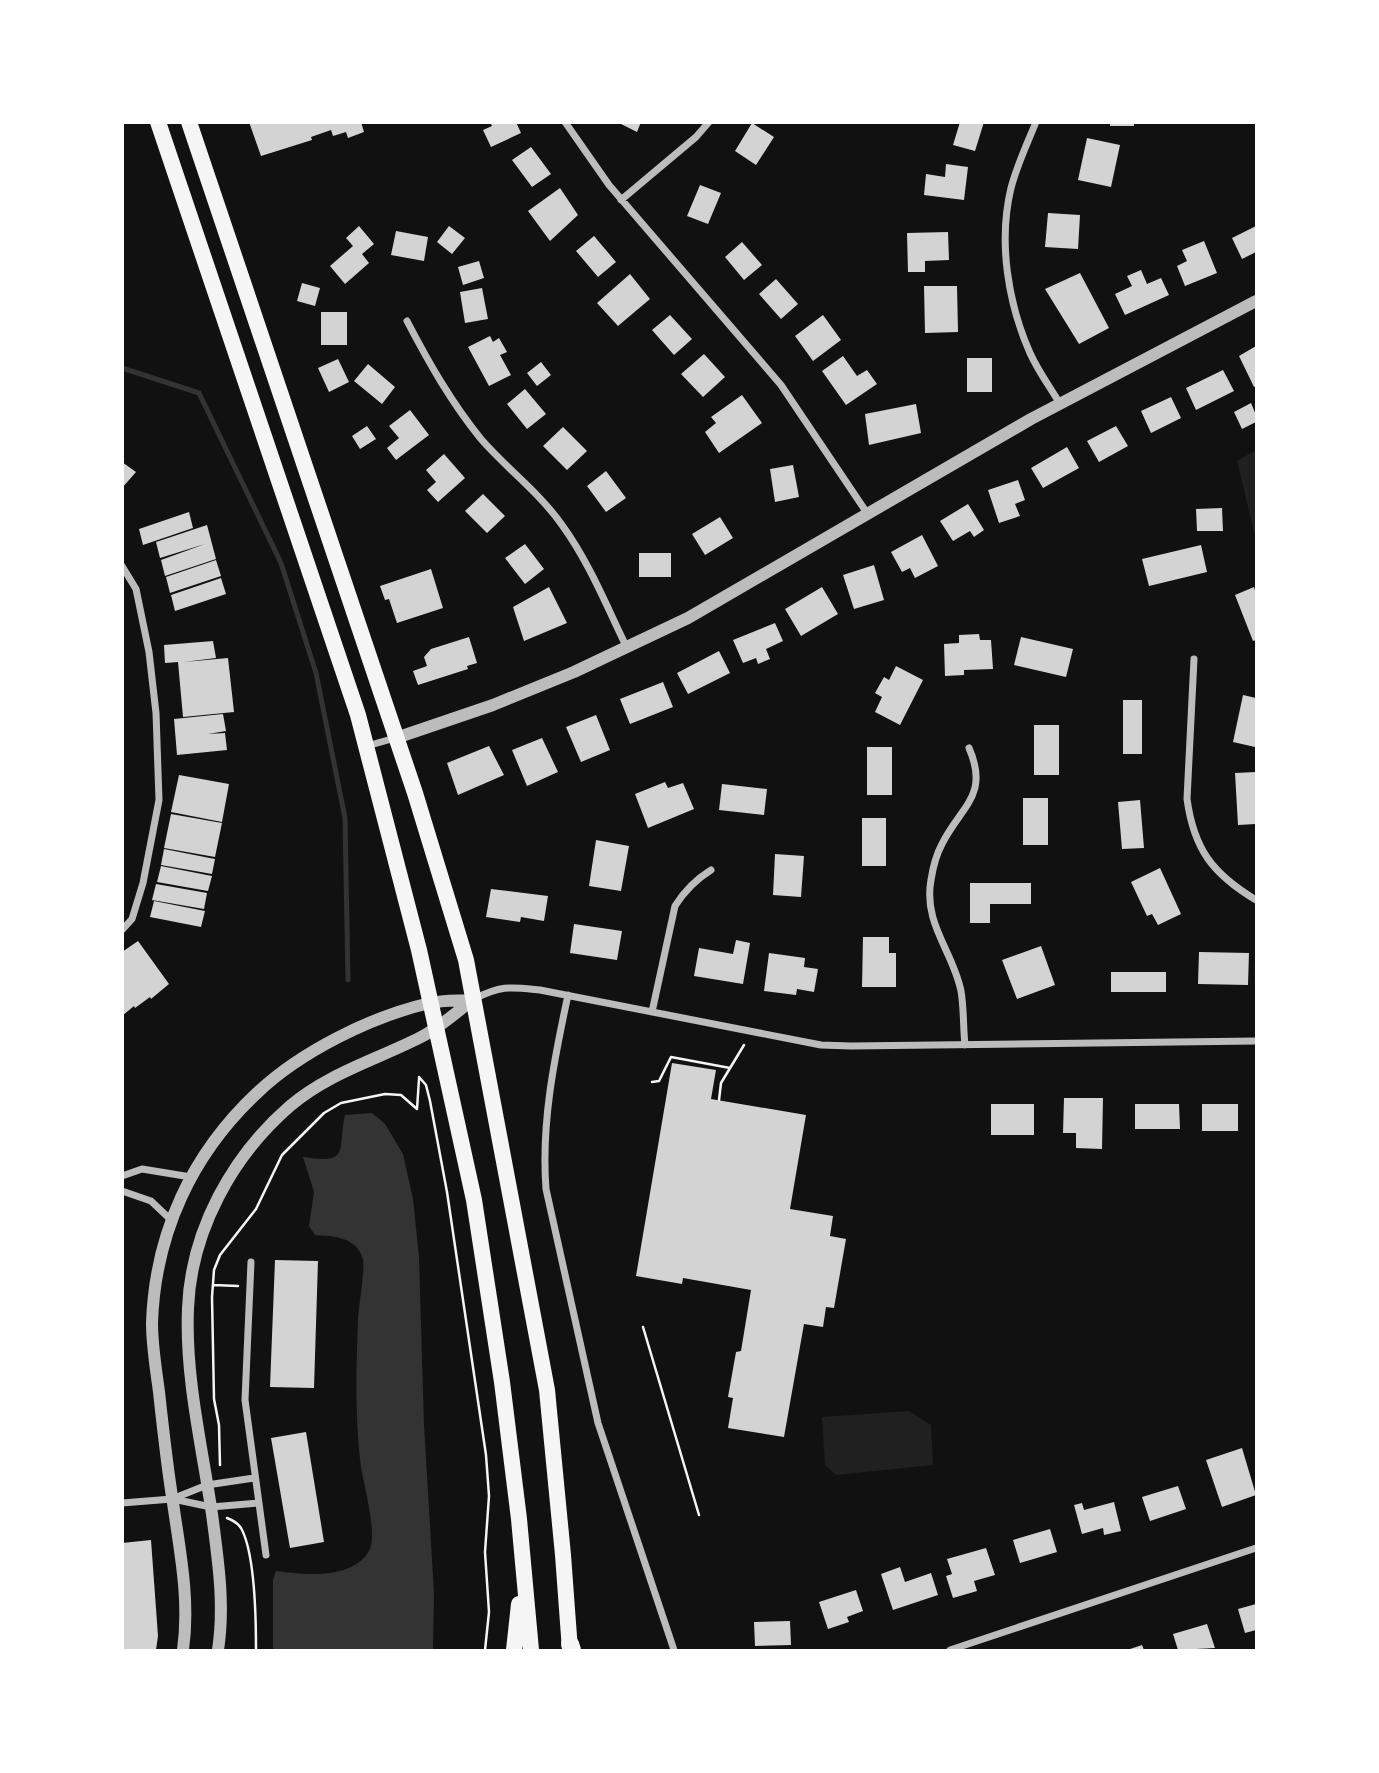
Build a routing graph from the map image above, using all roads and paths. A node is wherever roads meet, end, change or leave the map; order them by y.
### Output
1 (158, 122) edge
2 (189, 122) edge
3 (565, 122) edge
4 (709, 122) edge
5 (1036, 122) edge
6 (621, 200) junction
7 (1256, 301) edge
8 (407, 321) dead end
9 (1060, 404) junction
10 (867, 513) junction
11 (122, 566) edge
12 (627, 648) junction
13 (1194, 659) dead end
14 (396, 738) junction
15 (367, 746) junction
16 (969, 748) dead end
17 (711, 870) dead end
18 (1256, 900) edge
19 (122, 930) edge
20 (568, 995) junction
21 (472, 1000) junction
22 (431, 1003) junction
23 (652, 1012) junction
24 (437, 1027) junction
25 (1256, 1041) edge
26 (744, 1045) dead end
27 (965, 1045) junction
28 (730, 1068) junction
29 (652, 1082) dead end
30 (719, 1100) dead end
31 (122, 1176) edge
32 (191, 1177) junction
33 (122, 1191) edge
34 (171, 1220) junction
35 (251, 1262) dead end
36 (213, 1285) junction
37 (250, 1287) junction
38 (643, 1327) dead end
39 (218, 1472) dead end
40 (254, 1478) junction
41 (207, 1485) junction
42 (172, 1499) junction
43 (122, 1503) edge
44 (258, 1503) junction
45 (211, 1507) junction
46 (699, 1515) dead end
47 (224, 1516) dead end
48 (1256, 1548) edge
49 (266, 1555) dead end
50 (523, 1570) junction
51 (570, 1648) edge
52 (183, 1650) edge
53 (218, 1650) edge
54 (256, 1650) edge
55 (485, 1650) edge
56 (514, 1650) edge
57 (531, 1650) edge
58 (674, 1650) edge
59 (950, 1650) edge

1 - 15 main road
2 - 14 main road
3 - 6 street
4 - 6 street
5 - 9 street
6 - 10 street
7 - 9 street
8 - 12 street
9 - 10 street
10 - 12 street
11 - 19 street
12 - 14 street
13 - 18 street
14 - 15 street
14 - 21 main road
15 - 22 main road
16 - 27 street
17 - 23 street
20 - 21 street
20 - 23 street
20 - 58 street
21 - 22 street
21 - 24 street
21 - 51 main road
22 - 24 main road
22 - 32 street
23 - 27 street
24 - 41 street
24 - 50 main road
25 - 27 street
26 - 28 path
28 - 29 path
28 - 30 path
31 - 32 street
32 - 34 street
33 - 34 street
34 - 42 street
35 - 37 street
36 - 37 path
36 - 39 path
36 - 55 path
37 - 40 street
38 - 46 path
40 - 41 street
40 - 44 street
41 - 42 street
41 - 45 street
42 - 43 street
42 - 45 street
42 - 52 street
44 - 45 street
44 - 49 street
45 - 53 street
47 - 54 path
48 - 59 street
50 - 56 main road
50 - 57 main road

